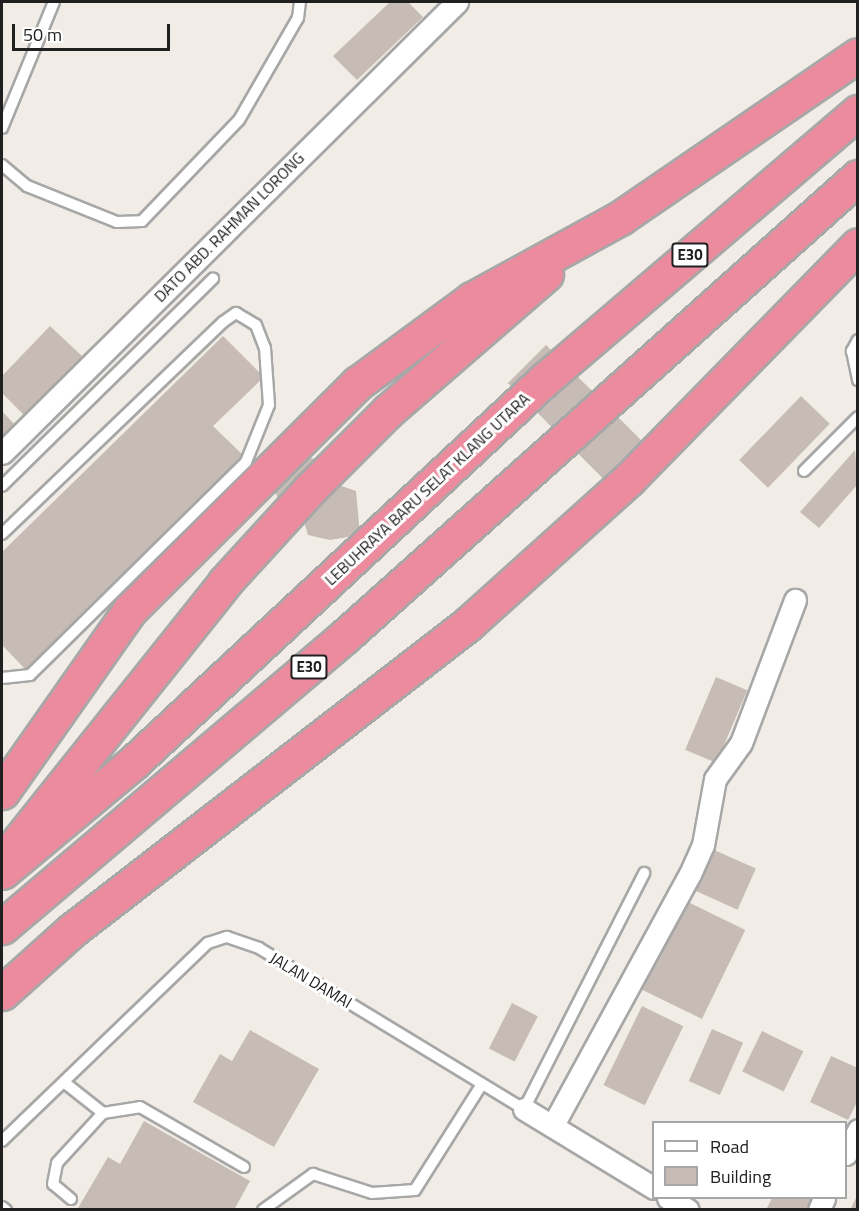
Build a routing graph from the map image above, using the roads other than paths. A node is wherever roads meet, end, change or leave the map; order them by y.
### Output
1 (54, 2) edge
2 (300, 2) edge
3 (457, 2) edge
4 (858, 55) edge
5 (858, 112) edge
6 (2, 128) edge
7 (2, 165) edge
8 (858, 177) edge
9 (586, 239) junction
10 (856, 252) edge
11 (213, 279) dead end
12 (858, 340) edge
13 (858, 380) edge
14 (858, 417) edge
15 (2, 453) edge
16 (804, 471) dead end
17 (2, 486) edge
18 (2, 534) edge
19 (795, 600) dead end
20 (2, 678) edge
21 (2, 792) edge
22 (2, 864) edge
23 (2, 872) edge
24 (644, 873) dead end
25 (2, 927) edge
26 (2, 993) edge
27 (65, 1083) junction
28 (482, 1084) junction
29 (524, 1109) junction
30 (103, 1113) junction
31 (553, 1125) junction
32 (858, 1130) edge
33 (2, 1141) edge
34 (847, 1152) edge
35 (244, 1167) dead end
36 (652, 1187) edge
37 (71, 1199) dead end
38 (671, 1199) edge
39 (2, 1207) edge
40 (6, 1209) edge
41 (263, 1209) edge
42 (688, 1209) edge

1 - 6 lane
2 - 7 lane
3 - 15 street, DATO ABD. RAHMAN LORONG
4 - 9 highway
5 - 23 highway, LEBUHRAYA BARU SELAT KLANG UTARA / E30
8 - 25 highway, E30
9 - 21 highway
9 - 22 highway
10 - 26 highway
11 - 17 lane
12 - 13 lane
14 - 16 lane
18 - 20 lane
19 - 31 street
24 - 29 lane
27 - 28 lane, JALAN DAMAI
27 - 30 lane
27 - 33 lane, JALAN DAMAI
28 - 29 lane, JALAN DAMAI
28 - 41 lane
29 - 31 street, JALAN DAMAI
30 - 35 lane
30 - 37 lane
31 - 36 street, JALAN DAMAI
32 - 34 street
38 - 42 street
39 - 40 lane

